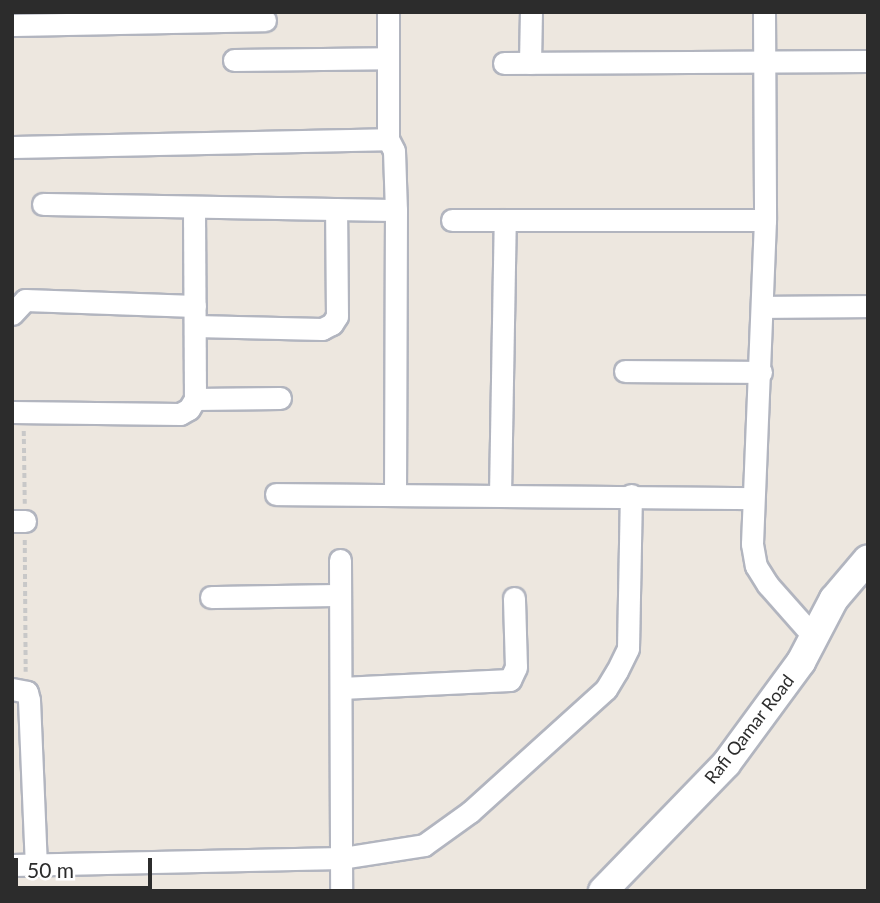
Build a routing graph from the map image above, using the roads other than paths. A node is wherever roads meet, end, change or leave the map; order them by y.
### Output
1 (388, 12) edge
2 (531, 12) edge
3 (764, 12) edge
4 (265, 16) edge
5 (185, 17) edge
6 (91, 18) edge
7 (12, 25) edge
8 (387, 58) junction
9 (266, 59) junction
10 (234, 60) dead end
11 (764, 61) junction
12 (868, 61) edge
13 (504, 63) dead end
14 (530, 63) junction
15 (388, 139) junction
16 (12, 147) edge
17 (43, 204) dead end
18 (194, 207) junction
19 (336, 209) junction
20 (396, 210) junction
21 (452, 220) dead end
22 (505, 220) junction
23 (765, 220) junction
24 (868, 306) edge
25 (763, 307) junction
26 (12, 314) edge
27 (195, 316) junction
28 (625, 371) dead end
29 (761, 372) junction
30 (280, 398) dead end
31 (195, 399) junction
32 (18, 412) edge
33 (276, 494) dead end
34 (395, 495) junction
35 (500, 495) junction
36 (631, 495) junction
37 (753, 498) junction
38 (868, 559) edge
39 (340, 560) dead end
40 (340, 595) junction
41 (211, 597) dead end
42 (514, 598) dead end
43 (814, 637) junction
44 (341, 688) junction
45 (19, 690) edge
46 (342, 858) junction
47 (12, 865) edge
48 (36, 865) junction
49 (608, 889) edge
50 (341, 891) edge

1 - 8 street
2 - 14 street
3 - 11 street
4 - 5 street
4 - 9 street
5 - 6 street
6 - 7 street
8 - 9 street
8 - 15 street
9 - 10 street
11 - 12 street
11 - 14 street
11 - 23 street
13 - 14 street
15 - 16 street
15 - 20 street
17 - 18 street
18 - 19 street
18 - 27 street
19 - 20 street
19 - 27 street
20 - 34 street
21 - 22 street
22 - 23 street
22 - 35 street
23 - 25 street
24 - 25 street
25 - 29 street
26 - 27 street
27 - 31 street
28 - 29 street
29 - 37 street
30 - 31 street
31 - 32 street
33 - 34 street
34 - 35 street
35 - 36 street
36 - 37 street
36 - 46 street
37 - 43 street
38 - 43 street, Rafi Qamar Road
39 - 40 street
40 - 41 street
40 - 44 street
42 - 44 street
43 - 49 street, Rafi Qamar Road
44 - 46 street
45 - 48 street
46 - 48 street
46 - 50 street
47 - 48 street

